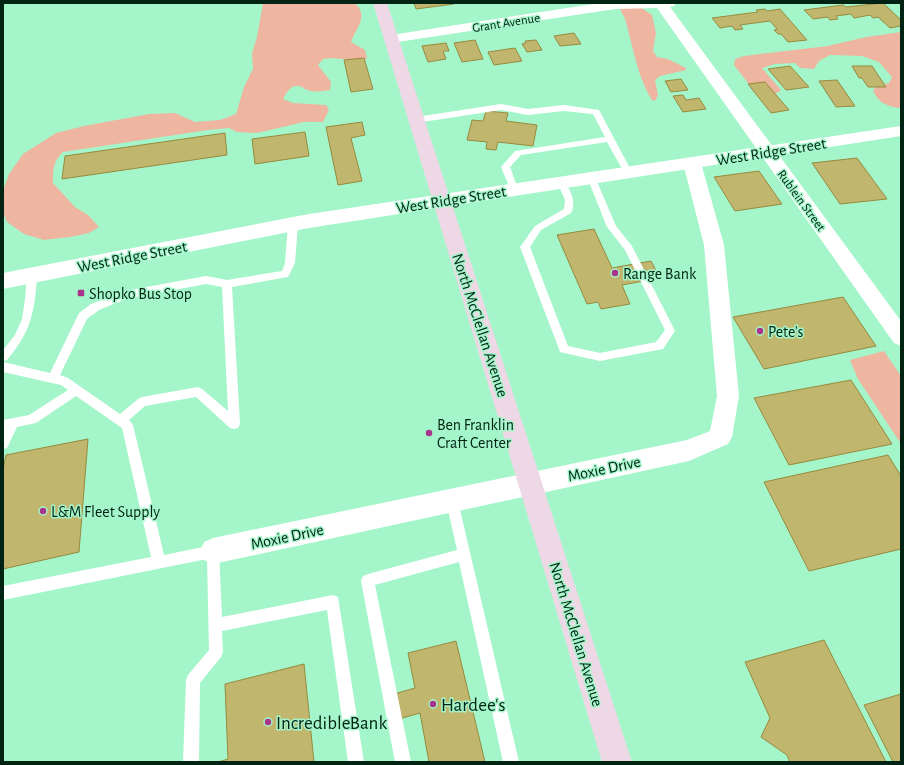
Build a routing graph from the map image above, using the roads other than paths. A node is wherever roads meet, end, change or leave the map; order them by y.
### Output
1 (380, 3) edge
2 (665, 4) edge
3 (391, 39) junction
4 (416, 120) junction
5 (901, 131) edge
6 (610, 139) junction
7 (767, 152) junction
8 (692, 162) junction
9 (628, 172) junction
10 (591, 177) junction
11 (561, 182) junction
12 (514, 189) junction
13 (441, 200) junction
14 (293, 224) junction
15 (32, 276) junction
16 (3, 281) edge
17 (227, 284) junction
18 (901, 337) edge
19 (3, 357) edge
20 (3, 367) edge
21 (54, 378) junction
22 (76, 390) junction
23 (120, 421) junction
24 (8, 424) edge
25 (3, 444) edge
26 (531, 484) junction
27 (452, 501) junction
28 (213, 551) junction
29 (464, 554) junction
30 (159, 562) junction
31 (3, 593) edge
32 (216, 625) junction
33 (191, 762) edge
34 (356, 762) edge
35 (402, 762) edge
36 (511, 762) edge
37 (616, 762) edge

1 - 3 main road, North McClellan Avenue
2 - 3 street, Grant Avenue
2 - 7 street, Rublein Street
3 - 4 main road, North McClellan Avenue
4 - 6 lane
4 - 13 main road, North McClellan Avenue
5 - 7 street, West Ridge Street
6 - 9 lane
6 - 12 lane
7 - 8 street, West Ridge Street
7 - 18 street, Rublein Street
8 - 9 street, West Ridge Street
8 - 26 street, Moxie Drive
9 - 10 street, West Ridge Street
10 - 11 street, West Ridge Street
10 - 11 lane
11 - 12 street, West Ridge Street
12 - 13 street, West Ridge Street
13 - 14 street, West Ridge Street
13 - 26 main road, North McClellan Avenue
14 - 15 street, West Ridge Street
14 - 17 lane
15 - 16 street, West Ridge Street
15 - 19 lane
17 - 21 lane
17 - 23 lane
20 - 21 lane
21 - 22 lane
22 - 23 lane
22 - 24 lane
23 - 30 lane
24 - 25 lane
26 - 27 street, Moxie Drive
26 - 37 main road, North McClellan Avenue
27 - 28 street, Moxie Drive
27 - 29 lane
28 - 30 lane
28 - 32 lane
29 - 35 lane
29 - 36 lane
30 - 31 lane
32 - 33 lane
32 - 34 lane

